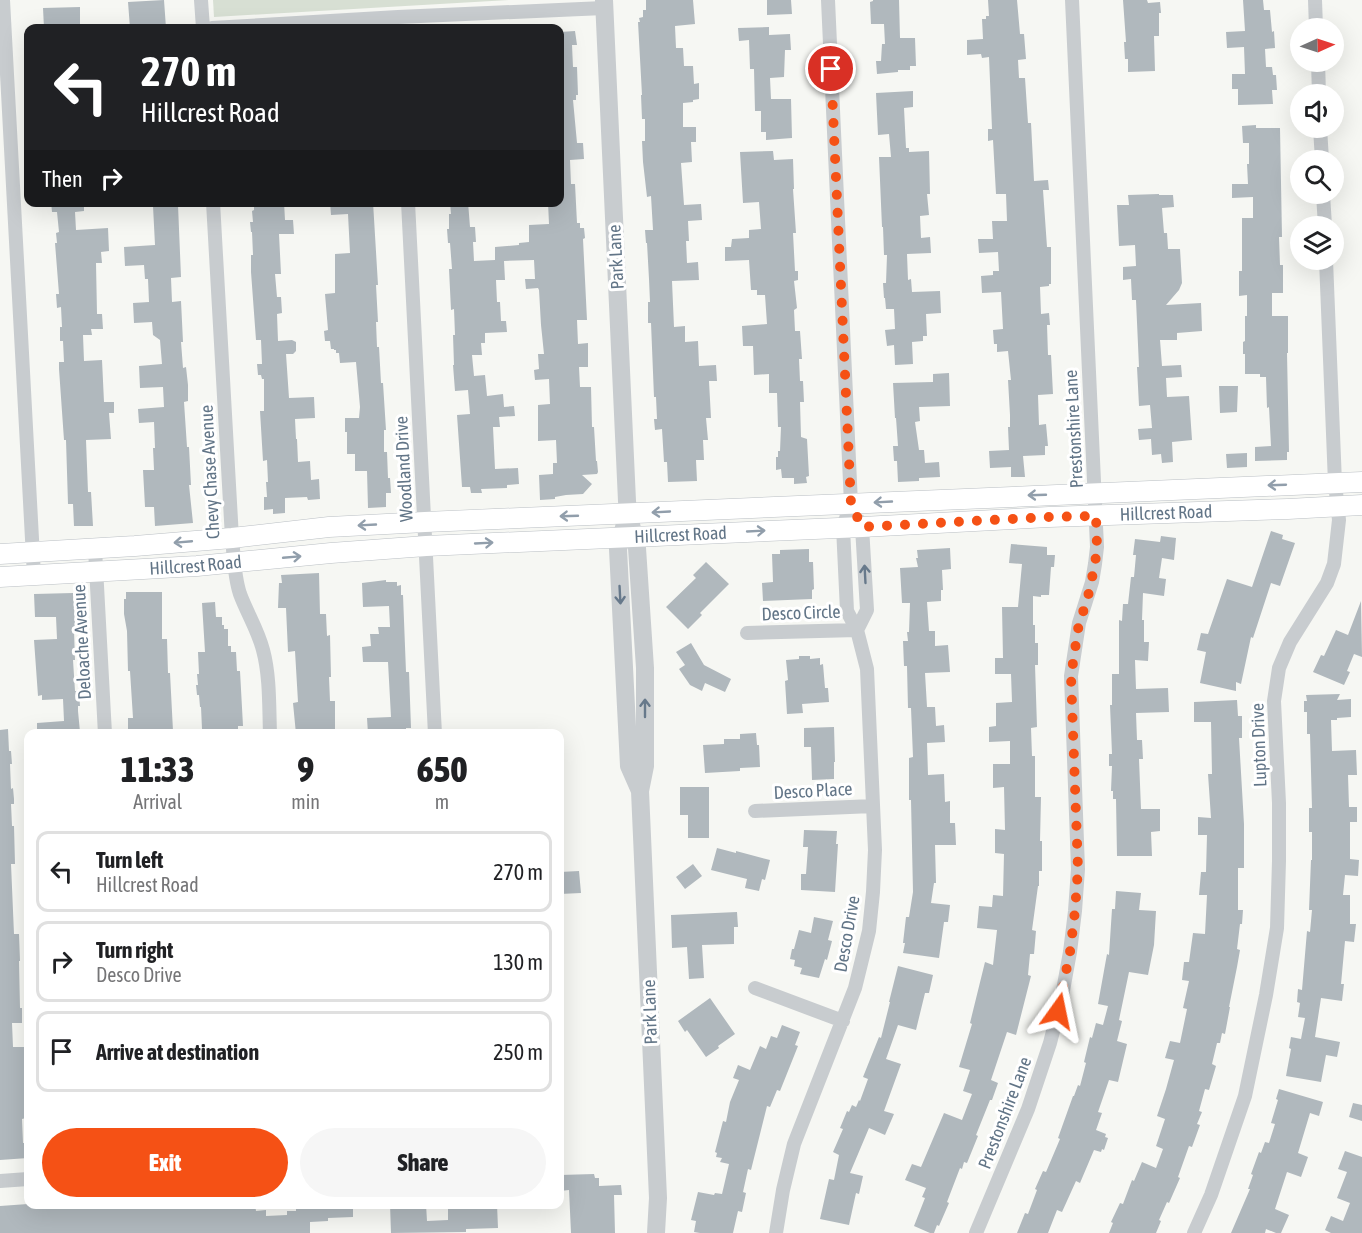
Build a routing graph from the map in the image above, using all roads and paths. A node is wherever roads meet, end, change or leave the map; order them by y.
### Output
1 (3, 0) edge
2 (201, 0) edge
3 (828, 0) edge
4 (1072, 0) edge
5 (1315, 0) edge
6 (604, 4) edge
7 (1316, 18) edge
8 (399, 23) edge
9 (203, 24) edge
10 (362, 24) edge
11 (213, 207) edge
12 (408, 207) edge
13 (1326, 270) edge
14 (1362, 482) edge
15 (1335, 483) junction
16 (1095, 493) junction
17 (851, 504) junction
18 (1362, 505) edge
19 (1337, 506) junction
20 (627, 513) junction
21 (1096, 516) junction
22 (425, 522) junction
23 (852, 527) junction
24 (628, 537) junction
25 (232, 538) junction
26 (426, 546) junction
27 (95, 549) junction
28 (32, 552) junction
29 (0, 554) edge
30 (234, 562) junction
31 (97, 572) junction
32 (34, 576) junction
33 (0, 577) edge
34 (857, 630) junction
35 (747, 633) dead end
36 (105, 729) edge
37 (270, 729) edge
38 (435, 729) edge
39 (873, 806) junction
40 (754, 812) dead end
41 (755, 988) dead end
42 (843, 1021) junction
43 (24, 1179) edge
44 (0, 1181) edge
45 (656, 1233) edge
46 (776, 1233) edge
47 (976, 1233) edge
48 (1194, 1233) edge

1 - 28 street
2 - 9 street
3 - 17 street, Desco Drive
4 - 16 street, Prestonshire Lane
5 - 7 street
6 - 8 street
6 - 20 street, Park Lane
8 - 10 street
11 - 25 street, Chevy Chase Avenue
12 - 22 street, Woodland Drive
13 - 15 street, Lupton Drive
14 - 15 main road, Hillcrest Road
15 -> 16 main road, Hillcrest Road
15 - 19 street, Lupton Drive
16 -> 17 main road, Hillcrest Road
16 - 21 street, Prestonshire Lane
17 -> 20 main road, Hillcrest Road
17 - 23 street, Desco Drive
18 - 19 main road, Hillcrest Road
19 - 21 main road, Hillcrest Road
19 - 48 street, Lupton Drive
20 -> 22 main road, Hillcrest Road
20 - 24 street, Park Lane
21 - 23 main road, Hillcrest Road
21 - 47 street, Prestonshire Lane
22 -> 25 main road, Hillcrest Road
22 - 26 street, Woodland Drive
24 -> 23 main road, Hillcrest Road
23 - 34 street, Desco Drive
34 -> 23 street, Desco Drive
26 -> 24 main road, Hillcrest Road
24 - 45 street, Park Lane
25 -> 27 main road, Hillcrest Road
25 - 30 street, Chevy Chase Avenue
30 -> 26 main road, Hillcrest Road
26 - 38 street, Woodland Drive
27 - 28 main road, Hillcrest Road
27 - 31 street, Deloache Avenue
28 - 29 main road, Hillcrest Road
28 - 32 street
30 - 31 main road, Hillcrest Road
30 - 37 street, Chevy Chase Avenue
31 - 32 main road, Hillcrest Road
31 - 36 street, Deloache Avenue
32 - 33 main road, Hillcrest Road
34 - 35 street, Desco Circle
34 - 39 street, Desco Drive
39 - 40 street, Desco Place
39 - 42 street, Desco Drive
41 - 42 street
42 - 46 street, Desco Drive
43 - 44 street

